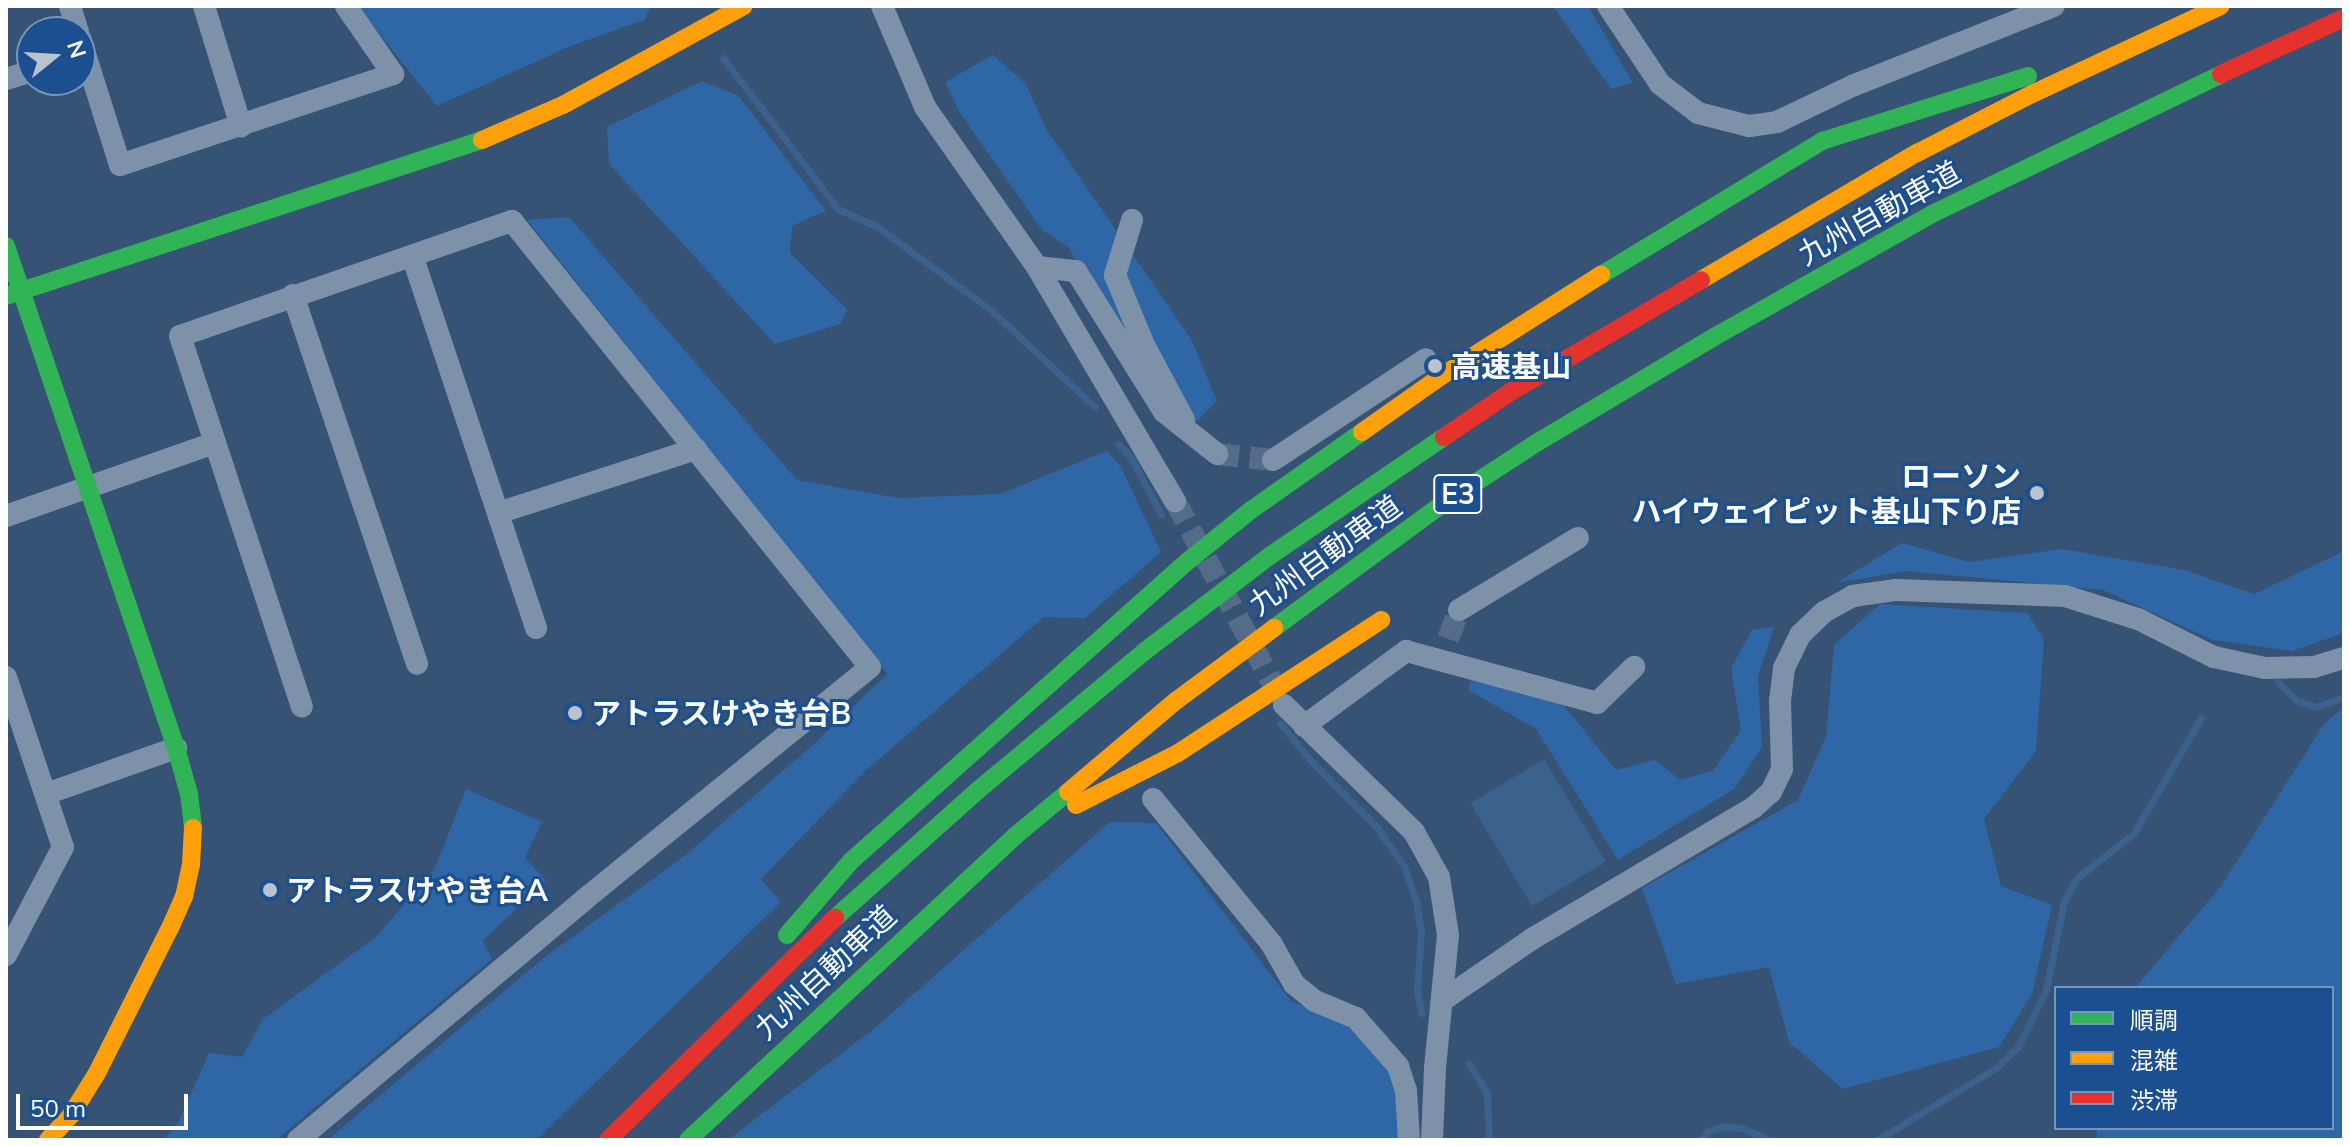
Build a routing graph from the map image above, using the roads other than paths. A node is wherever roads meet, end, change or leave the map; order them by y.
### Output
1 (204, 6) edge
2 (346, 6) edge
3 (744, 6) edge
4 (882, 6) edge
5 (2054, 6) edge
6 (2221, 6) edge
7 (1615, 9) edge
8 (2344, 18) edge
9 (2157, 34) junction
10 (96, 92) edge
11 (241, 126) junction
12 (1132, 220) dead end
13 (6, 246) edge
14 (413, 258) junction
15 (1037, 267) junction
16 (13, 294) edge
17 (293, 295) junction
18 (1426, 359) dead end
19 (1192, 435) junction
20 (215, 443) junction
21 (696, 449) junction
22 (1217, 454) tunnel mouth
23 (1273, 460) tunnel mouth
24 (90, 488) junction
25 (1175, 501) tunnel mouth
26 (498, 513) junction
27 (6, 516) edge
28 (1578, 538) dead end
29 (1459, 610) tunnel mouth
30 (1381, 620) dead end
31 (536, 628) dead end
32 (2344, 658) edge
33 (417, 664) dead end
34 (1634, 667) dead end
35 (6, 677) edge
36 (1284, 705) tunnel mouth
37 (302, 706) dead end
38 (1304, 726) junction
39 (176, 748) junction
40 (46, 794) junction
41 (1153, 799) dead end
42 (1015, 836) junction
43 (6, 955) edge
44 (1443, 1000) junction
45 (639, 1107) junction
46 (48, 1140) edge
47 (298, 1140) edge
48 (608, 1140) edge
49 (688, 1140) edge
50 (1409, 1140) edge
51 (1432, 1140) edge

1 - 11 street
2 - 11 street
3 - 16 main road
4 - 15 street
5 - 7 street
6 - 9 main road, 九州自動車道 / E3
8 - 42 main road, 九州自動車道 / E3
9 - 45 main road, 九州自動車道 / E3
9 - 45 main road
10 - 11 street
12 - 19 street
13 - 16 main road
14 - 17 street
14 - 21 street
14 - 26 street
15 - 19 street
15 - 25 street
16 - 24 main road
17 - 20 street
17 - 33 street
18 - 23 street
19 - 22 street
20 - 24 street
20 - 37 street
21 - 26 street
21 - 47 street
24 - 27 street
24 - 39 main road
26 - 31 street
28 - 29 street
30 - 42 main road
32 - 44 street
34 - 38 street
35 - 40 street
36 - 38 street
38 - 44 street
39 - 40 street
39 - 46 main road
40 - 43 street
41 - 50 street
42 - 49 main road, 九州自動車道 / E3
44 - 51 street
45 - 48 main road, 九州自動車道 / E3

